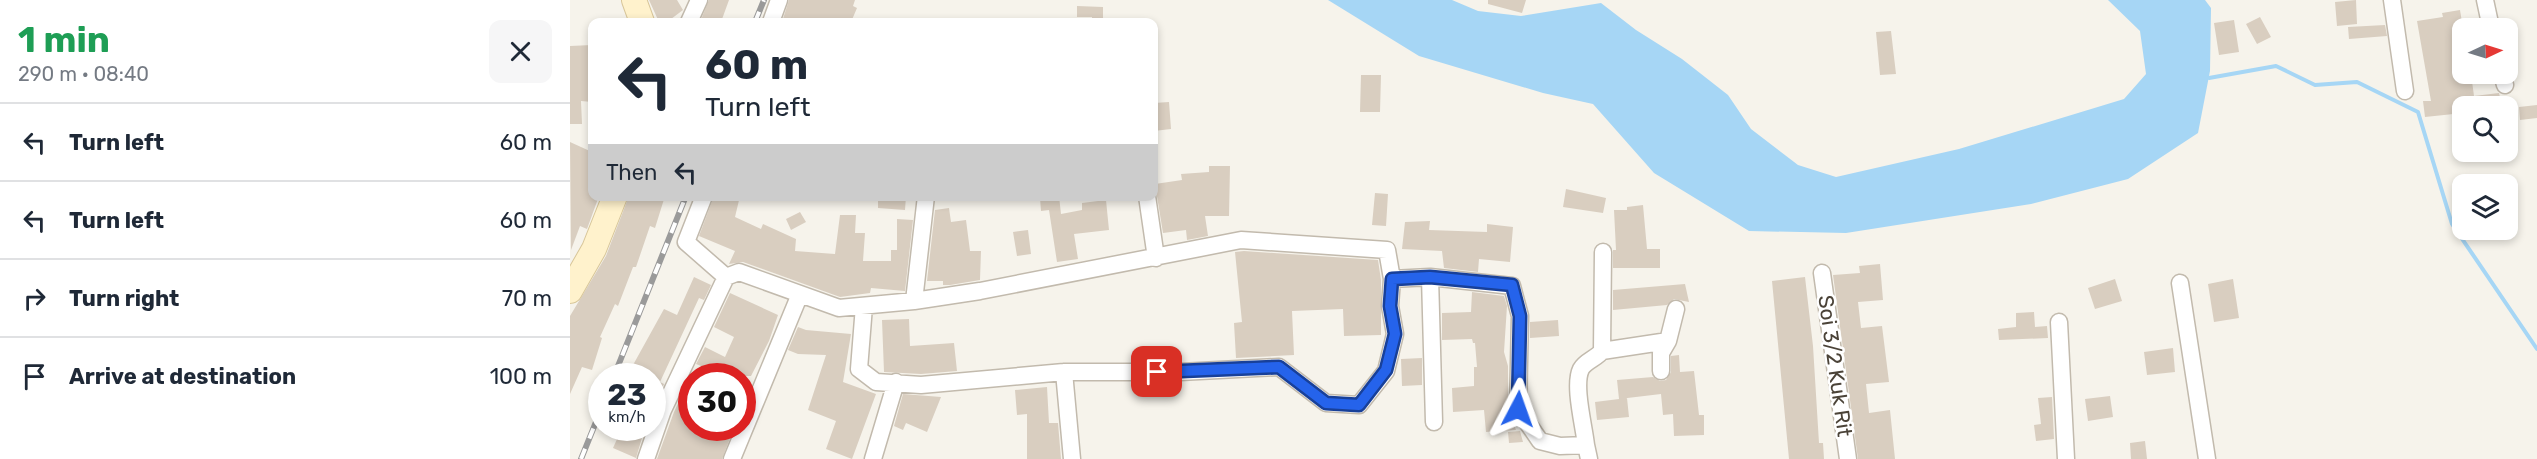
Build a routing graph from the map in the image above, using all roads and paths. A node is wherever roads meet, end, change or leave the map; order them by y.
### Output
1 (634, 0) edge
2 (699, 0) edge
3 (779, 0) edge
4 (2392, 0) edge
5 (2485, 0) edge
6 (641, 18) edge
7 (691, 18) edge
8 (772, 18) edge
9 (2489, 18) edge
10 (2405, 91) dead end
11 (613, 201) edge
12 (702, 201) edge
13 (925, 201) edge
14 (1148, 201) edge
15 (1603, 252) dead end
16 (1156, 258) junction
17 (1822, 273) dead end
18 (726, 277) junction
19 (1430, 277) junction
20 (1392, 279) junction
21 (2180, 283) dead end
22 (570, 291) edge
23 (800, 294) junction
24 (914, 301) junction
25 (864, 306) junction
26 (1676, 309) dead end
27 (2059, 322) dead end
28 (1668, 342) junction
29 (1602, 351) junction
30 (1661, 371) dead end
31 (1064, 372) junction
32 (896, 382) junction
33 (1434, 422) dead end
34 (1587, 452) edge
35 (646, 459) edge
36 (732, 459) edge
37 (873, 459) edge
38 (1072, 459) edge
39 (1848, 459) edge
40 (2066, 459) edge
41 (2207, 459) edge

1 - 6 street
2 - 7 street
3 - 8 street
4 - 10 street
5 - 9 street
11 - 22 street
12 - 18 street
13 - 24 street
14 - 16 street
15 - 29 street
16 - 20 street
16 - 24 street
17 - 39 street, Soi 3/2 Kuk Rit
18 - 23 street
18 - 35 street
19 - 20 street
19 - 33 street
19 - 34 street
20 - 31 street
21 - 41 street
23 - 25 street
23 - 36 street
24 - 25 street
25 - 32 street
26 - 28 street
27 - 40 street
28 - 29 street
28 - 30 street
29 - 34 street
31 - 32 street
31 - 38 street
32 - 37 street

